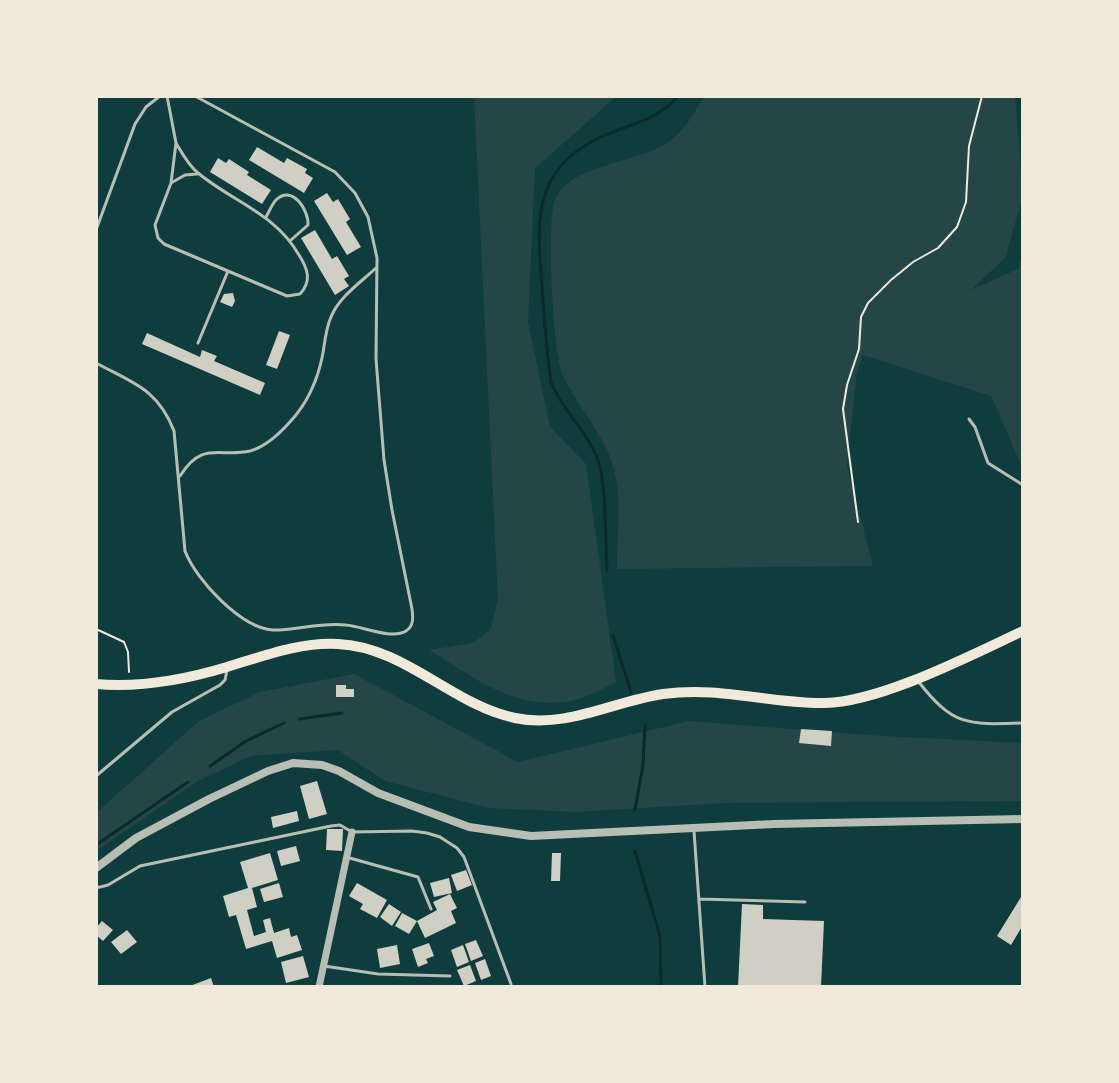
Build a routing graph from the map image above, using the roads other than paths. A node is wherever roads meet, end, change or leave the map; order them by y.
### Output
1 (160, 96) edge
2 (167, 96) edge
3 (195, 96) edge
4 (176, 143) junction
5 (201, 175) junction
6 (171, 183) junction
7 (266, 217) junction
8 (96, 230) edge
9 (291, 240) junction
10 (376, 268) junction
11 (228, 271) junction
12 (198, 343) dead end
13 (96, 363) edge
14 (969, 419) dead end
15 (178, 478) junction
16 (1023, 485) edge
17 (1023, 631) edge
18 (226, 667) junction
19 (916, 678) junction
20 (96, 684) edge
21 (1023, 723) edge
22 (96, 776) edge
23 (1023, 819) edge
24 (694, 828) junction
25 (352, 832) junction
26 (346, 857) junction
27 (96, 868) edge
28 (96, 888) edge
29 (699, 899) junction
30 (805, 902) dead end
31 (431, 909) dead end
32 (324, 966) junction
33 (450, 976) dead end
34 (511, 984) dead end
35 (319, 987) edge
36 (705, 987) edge

1 - 8 lane
2 - 4 lane
3 - 10 lane
4 - 5 lane
4 - 6 lane
5 - 6 lane
5 - 7 lane
6 - 11 lane
7 - 9 lane
7 - 9 lane
9 - 11 lane
10 - 15 lane
10 - 15 lane
11 - 12 lane
13 - 15 lane
14 - 16 lane
17 - 19 main road
18 - 19 main road
18 - 20 main road
18 - 22 lane
19 - 21 lane
23 - 24 street
24 - 27 street
24 - 29 lane
25 - 26 street
25 - 28 lane
25 - 34 lane
26 - 31 lane
26 - 32 street
29 - 30 lane
29 - 36 lane
32 - 33 lane
32 - 35 street

